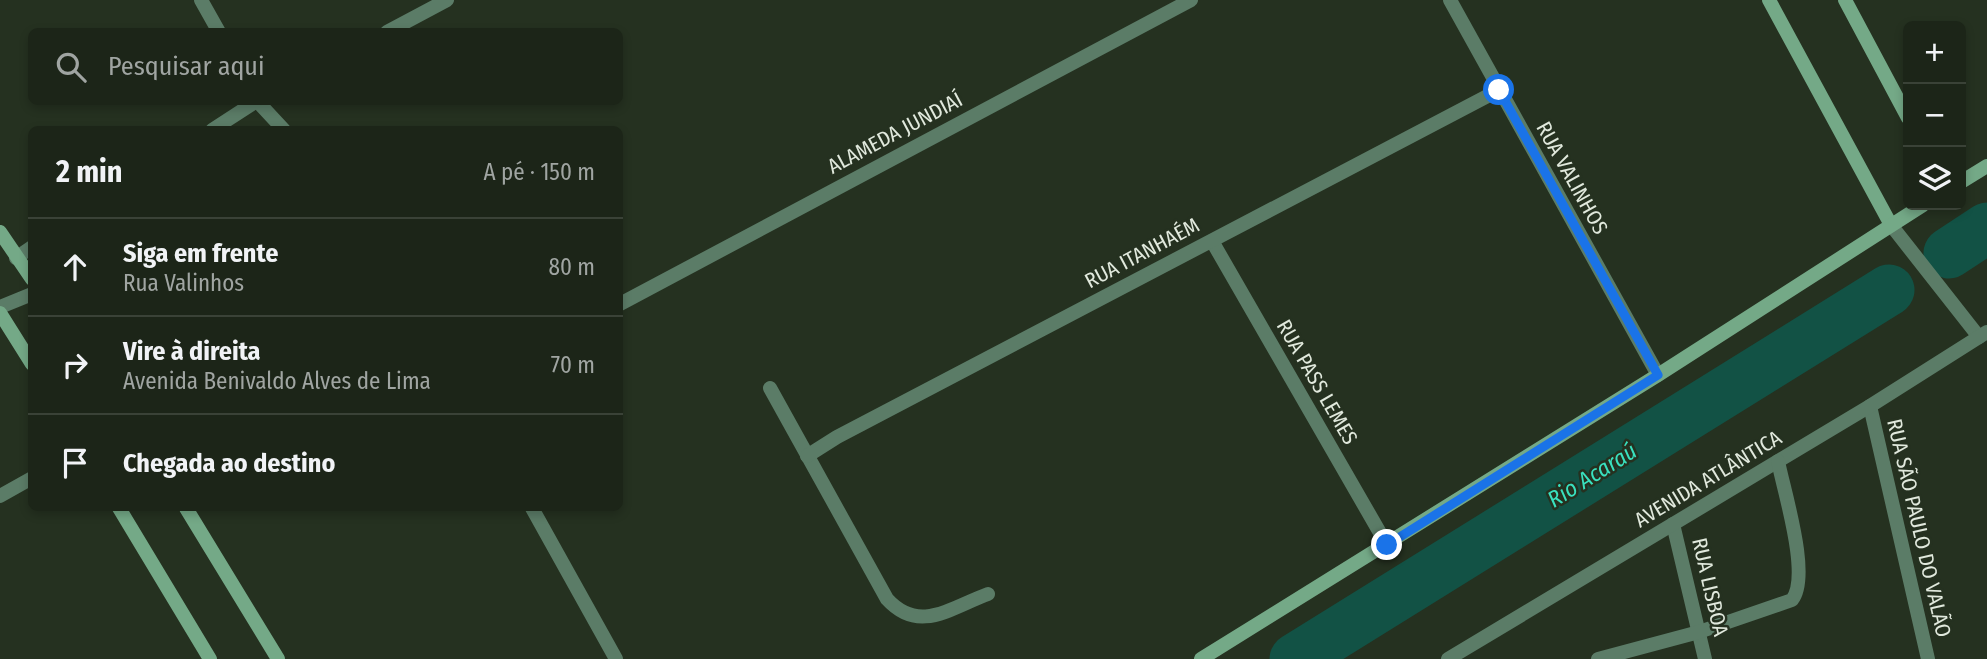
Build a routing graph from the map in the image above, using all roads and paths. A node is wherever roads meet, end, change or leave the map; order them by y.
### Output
1 (201, 0) edge
2 (447, 0) edge
3 (1191, 0) edge
4 (1450, 0) edge
5 (1769, 0) edge
6 (1845, 0) edge
7 (217, 28) edge
8 (394, 28) edge
9 (1499, 90) junction
10 (252, 105) edge
11 (260, 105) edge
12 (1903, 109) edge
13 (218, 126) edge
14 (280, 126) edge
15 (1987, 166) edge
16 (1966, 179) edge
17 (1915, 210) edge
18 (1891, 225) junction
19 (0, 232) edge
20 (1212, 241) junction
21 (28, 250) edge
22 (16, 258) junction
23 (28, 274) edge
24 (28, 296) edge
25 (623, 302) edge
26 (0, 307) edge
27 (0, 313) edge
28 (1983, 335) edge
29 (28, 358) edge
30 (1658, 375) junction
31 (770, 388) dead end
32 (1870, 406) junction
33 (807, 457) junction
34 (1778, 461) junction
35 (28, 480) edge
36 (0, 496) edge
37 (121, 511) edge
38 (188, 511) edge
39 (534, 511) edge
40 (1673, 524) junction
41 (1387, 545) junction
42 (988, 594) dead end
43 (1699, 632) junction
44 (210, 659) edge
45 (278, 659) edge
46 (616, 659) edge
47 (1202, 659) edge
48 (1448, 659) edge
49 (1598, 659) edge
50 (1705, 659) edge
51 (1928, 659) edge

1 - 7 street
2 - 8 street
3 - 25 street, ALAMEDA JUNDIAÍ
4 - 9 street, RUA VALINHOS
5 - 18 street
6 - 12 street
9 - 20 street, RUA ITANHAÉM
9 - 30 street, RUA VALINHOS
10 - 13 street
11 - 14 street
15 - 16 street
17 - 18 street
18 - 28 street
18 - 30 street
19 - 22 street
20 - 33 street, RUA ITANHAÉM
20 - 41 street, RUA PASS LEMES
21 - 22 street
22 - 23 street
24 - 26 street
27 - 29 street
28 - 32 street, AVENIDA ATLÂNTICA
30 - 41 street
31 - 33 street
32 - 34 street, AVENIDA ATLÂNTICA
32 - 51 street, RUA SÃO PAULO DO VALÃO
33 - 42 street
34 - 40 street, AVENIDA ATLÂNTICA
34 - 43 street
35 - 36 street
37 - 44 street
38 - 45 street
39 - 46 street
40 - 43 street, RUA LISBOA
40 - 48 street, AVENIDA ATLÂNTICA
41 - 47 street
43 - 49 street
43 - 50 street, RUA LISBOA

